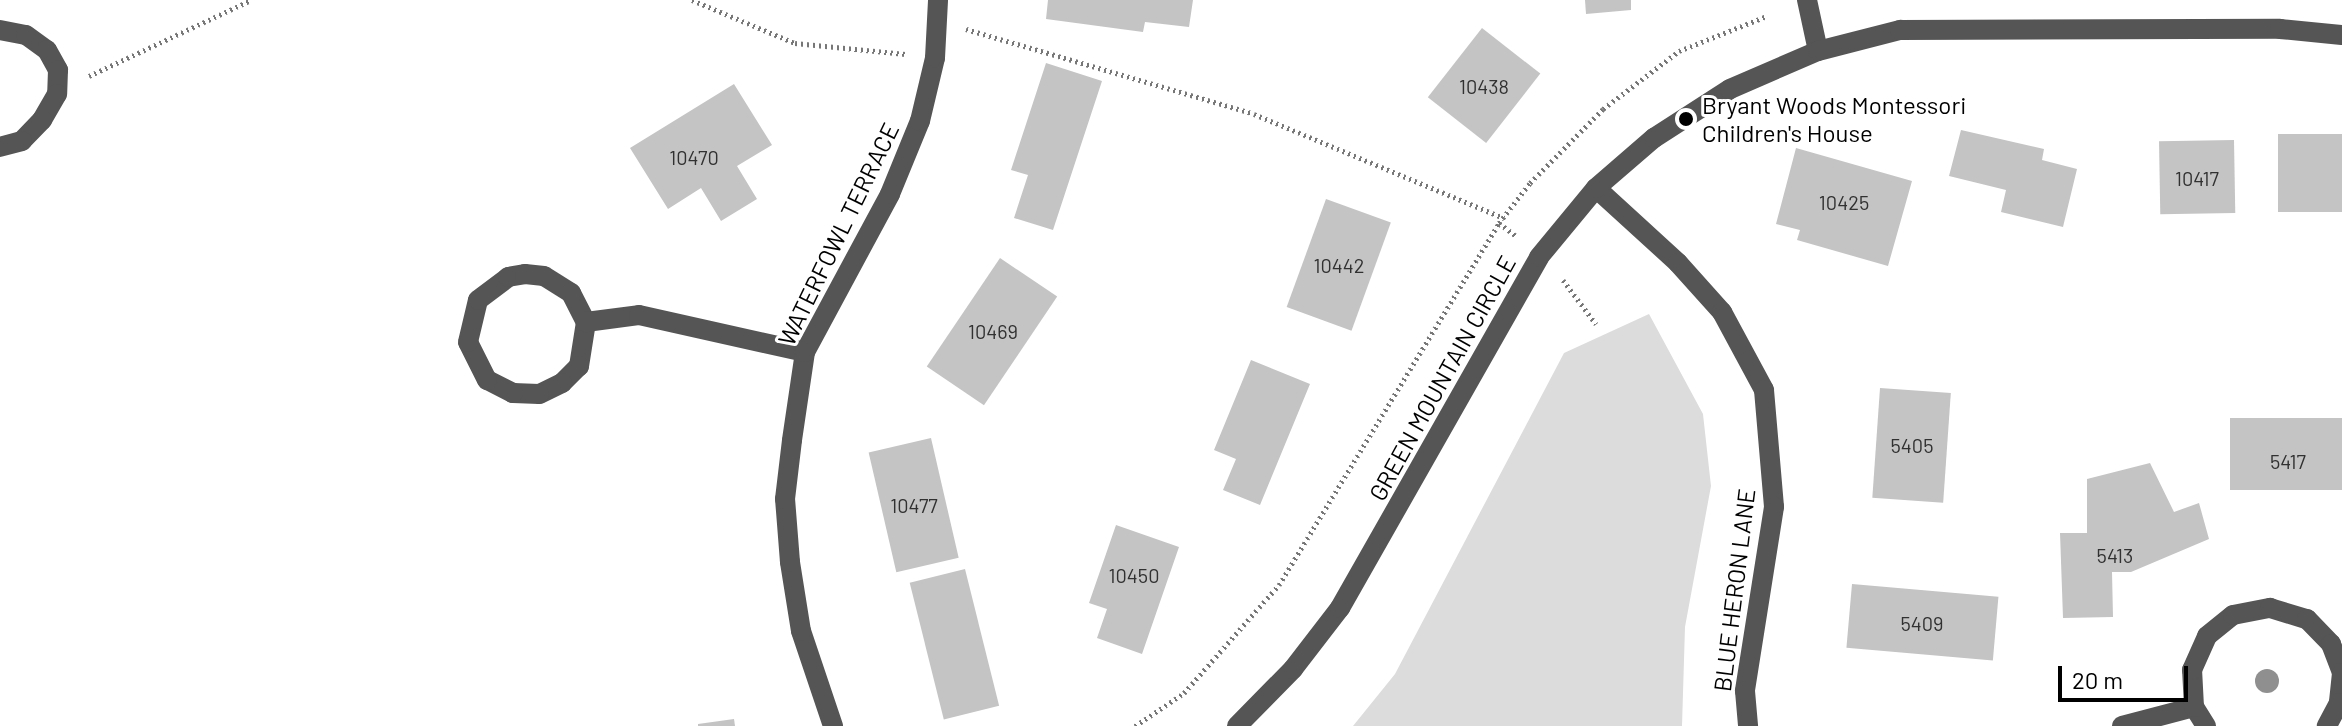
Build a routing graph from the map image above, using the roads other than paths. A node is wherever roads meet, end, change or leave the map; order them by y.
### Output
1 (938, 0) edge
2 (1807, 0) edge
3 (0, 30) edge
4 (2342, 35) edge
5 (1818, 51) junction
6 (0, 147) edge
7 (1596, 188) junction
8 (586, 322) junction
9 (805, 352) junction
10 (2194, 707) junction
11 (833, 726) edge
12 (1237, 726) edge
13 (1748, 726) edge
14 (2122, 726) edge
15 (2206, 726) edge
16 (2327, 726) edge

1 - 9 street, WATERFOWL TERRACE
2 - 5 street
3 - 6 street
4 - 5 street, GREEN MOUNTAIN CIRCLE
5 - 7 street, GREEN MOUNTAIN CIRCLE
7 - 12 street, GREEN MOUNTAIN CIRCLE
7 - 13 street, BLUE HERON LANE
8 - 8 street
8 - 9 street
9 - 11 street, WATERFOWL TERRACE
10 - 14 street
10 - 15 street
10 - 16 street

